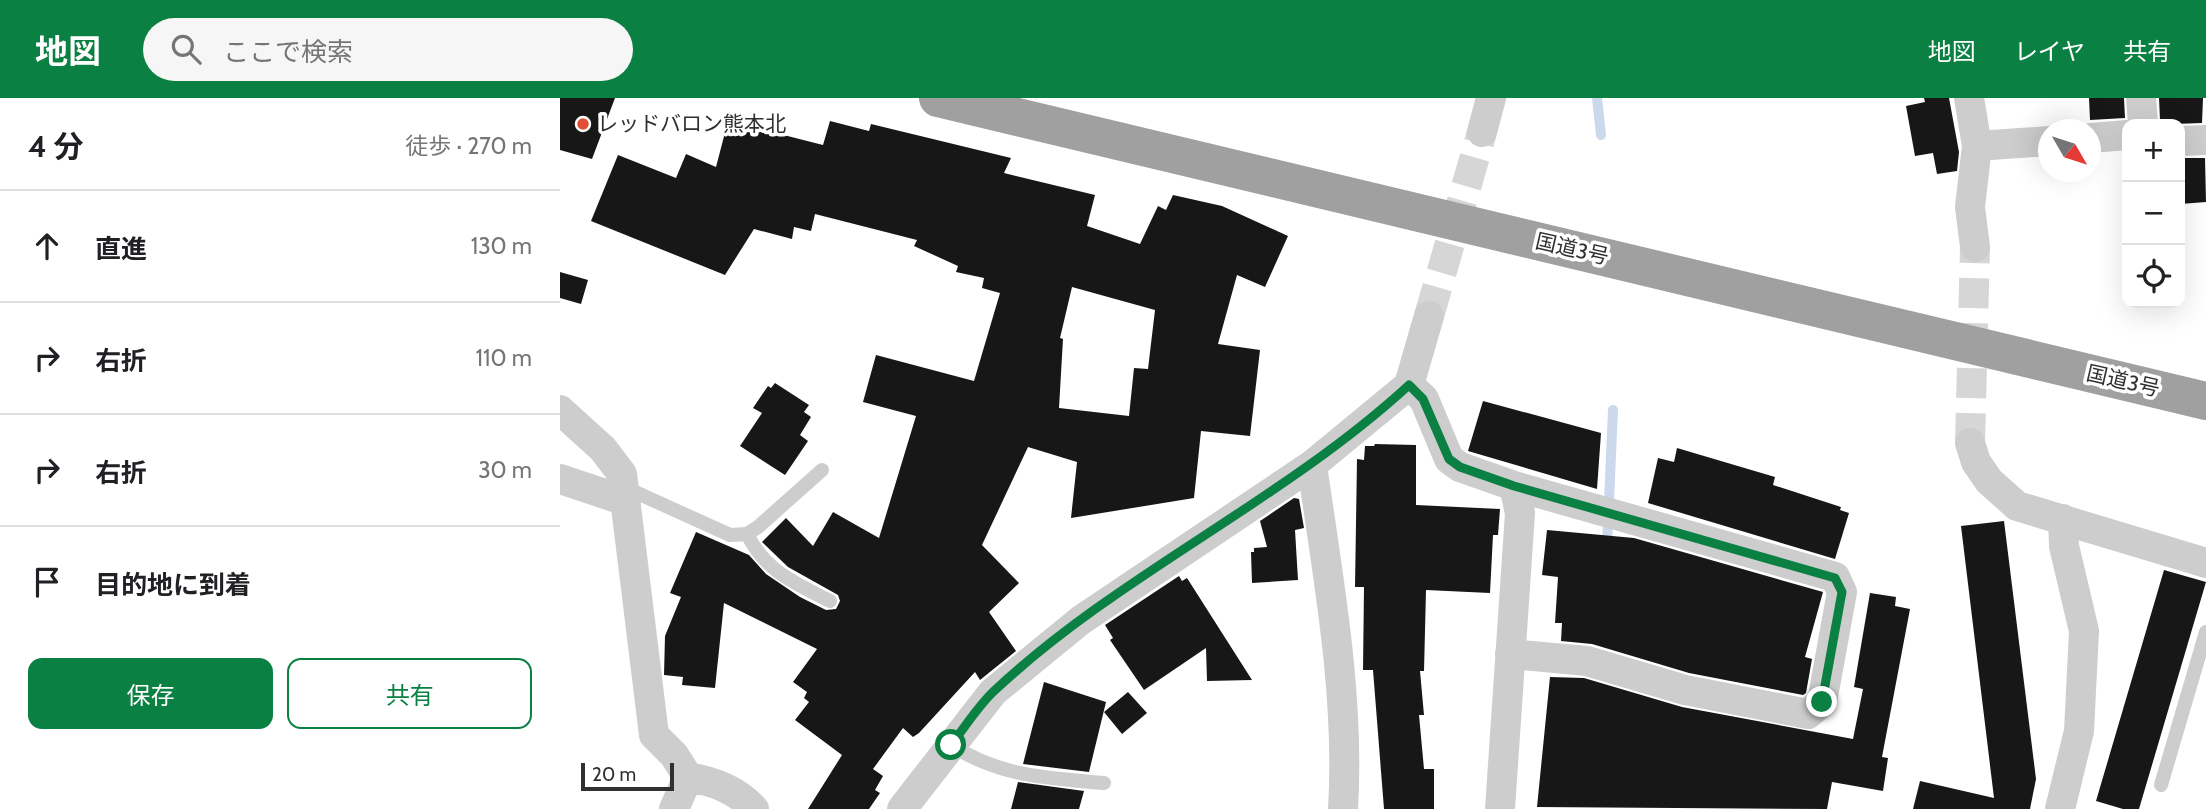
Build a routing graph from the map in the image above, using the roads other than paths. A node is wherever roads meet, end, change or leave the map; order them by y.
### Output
1 (938, 98) edge
2 (1491, 98) edge
3 (1969, 98) edge
4 (2141, 98) edge
5 (2143, 119) edge
6 (1482, 132) tunnel mouth
7 (2122, 135) edge
8 (2101, 137) edge
9 (2206, 140) edge
10 (2185, 141) edge
11 (2038, 142) edge
12 (1977, 146) junction
13 (1975, 247) tunnel mouth
14 (1429, 316) tunnel mouth
15 (1409, 385) junction
16 (2206, 401) edge
17 (560, 410) edge
18 (1970, 443) tunnel mouth
19 (1312, 465) junction
20 (822, 470) dead end
21 (560, 478) edge
22 (1514, 486) junction
23 (625, 494) junction
24 (2063, 519) junction
25 (747, 534) junction
26 (2206, 563) edge
27 (830, 601) dead end
28 (2206, 632) edge
29 (1510, 654) junction
30 (951, 745) junction
31 (688, 777) junction
32 (1104, 783) dead end
33 (2161, 785) dead end
34 (674, 809) edge
35 (754, 809) edge
36 (902, 809) edge
37 (1343, 809) edge
38 (1500, 809) edge
39 (2060, 809) edge

1 - 16 highway, 国道3号
2 - 6 street
3 - 12 street
4 - 5 street
7 - 8 street
9 - 10 street
11 - 12 street
12 - 13 street
14 - 15 street
15 - 19 street
15 - 22 street
17 - 23 street
18 - 24 street
19 - 30 street
19 - 37 street
20 - 25 lane
21 - 23 street
22 - 29 street
22 - 29 street
23 - 25 lane
23 - 31 street
24 - 26 street
24 - 39 street
25 - 27 lane
28 - 33 lane
29 - 38 street
30 - 32 lane
30 - 36 street
31 - 34 street
31 - 35 street

